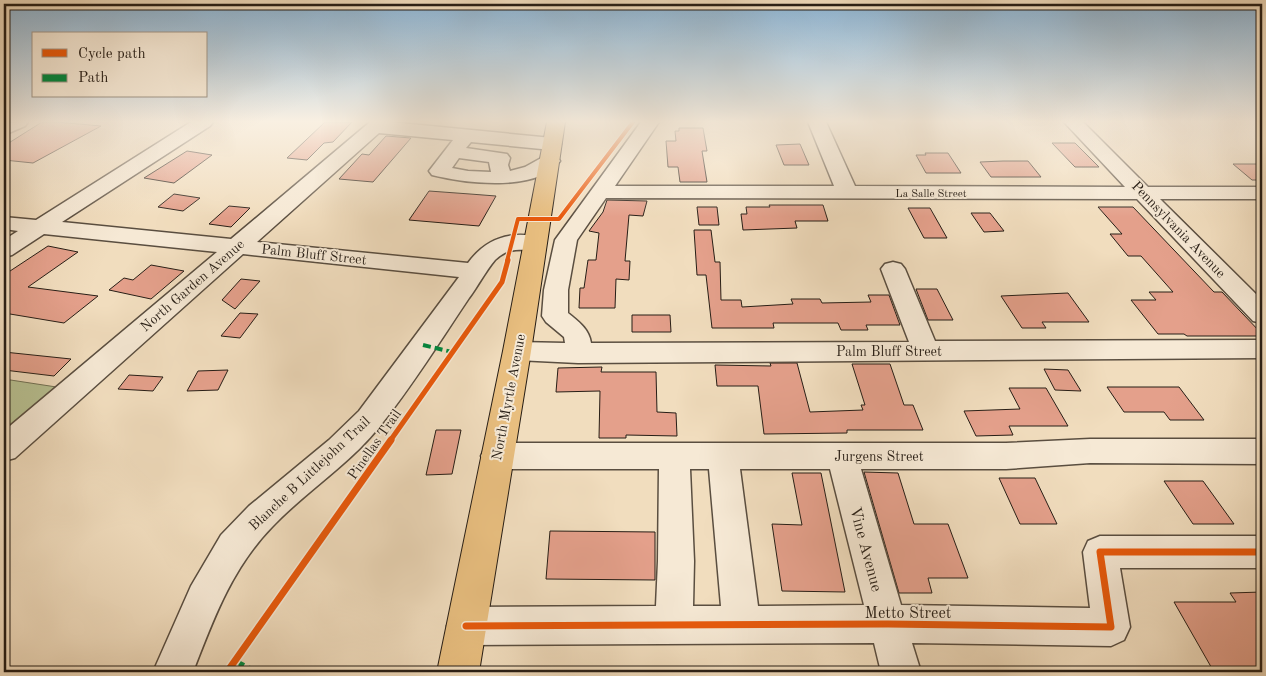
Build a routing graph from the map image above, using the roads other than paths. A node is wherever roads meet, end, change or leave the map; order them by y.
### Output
1 (155, 154) edge
2 (345, 154) edge
3 (453, 154) edge
4 (544, 154) edge
5 (551, 154) edge
6 (628, 154) edge
7 (831, 154) edge
8 (1105, 154) edge
9 (504, 178) junction
10 (544, 192) junction
11 (601, 192) junction
12 (847, 192) junction
13 (1144, 193) junction
14 (1262, 193) edge
15 (4, 223) edge
16 (41, 226) junction
17 (535, 243) junction
18 (238, 246) junction
19 (4, 250) edge
20 (893, 269) dead end
21 (474, 271) junction
22 (1262, 315) edge
23 (1262, 350) edge
24 (517, 351) junction
25 (926, 351) junction
26 (578, 353) junction
27 (4, 449) edge
28 (1262, 452) edge
29 (842, 455) junction
30 (496, 456) junction
31 (674, 456) junction
32 (723, 456) junction
33 (1262, 552) edge
34 (888, 624) junction
35 (674, 625) junction
36 (742, 625) junction
37 (466, 626) junction
38 (173, 672) edge
39 (458, 672) edge
40 (900, 672) edge

1 - 16 street
2 - 18 street, North Garden Avenue
3 - 9 street
4 - 9 street
5 - 10 main road, North Myrtle Avenue
6 - 11 street
7 - 12 street
8 - 13 street, Pennsylvania Avenue
9 - 10 street
10 - 17 main road, North Myrtle Avenue
11 - 12 street, La Salle Street
11 - 26 street
12 - 13 street, La Salle Street
13 - 14 street, La Salle Street
13 - 22 street, Pennsylvania Avenue
15 - 16 street, Palm Bluff Street
16 - 18 street, Palm Bluff Street
16 - 19 street
17 - 21 street, Blanche B Littlejohn Trail
17 - 24 main road, North Myrtle Avenue
18 - 21 street, Palm Bluff Street
18 - 27 street, North Garden Avenue
20 - 25 street
21 - 38 street, Blanche B Littlejohn Trail
23 - 25 street, Palm Bluff Street
24 - 26 street, Palm Bluff Street
24 - 30 main road, North Myrtle Avenue
25 - 26 street, Palm Bluff Street
28 - 29 street, Jurgens Street
29 - 32 street, Jurgens Street
29 - 34 street, Vine Avenue
30 - 31 street, Jurgens Street
30 - 37 main road, North Myrtle Avenue
31 - 32 street, Jurgens Street
31 - 35 street
32 - 36 street
33 - 34 street, Metto Street
34 - 36 street, Metto Street
34 - 40 street, Vine Avenue
35 - 36 street, Metto Street
35 - 37 street, Metto Street
37 - 39 main road, North Myrtle Avenue

